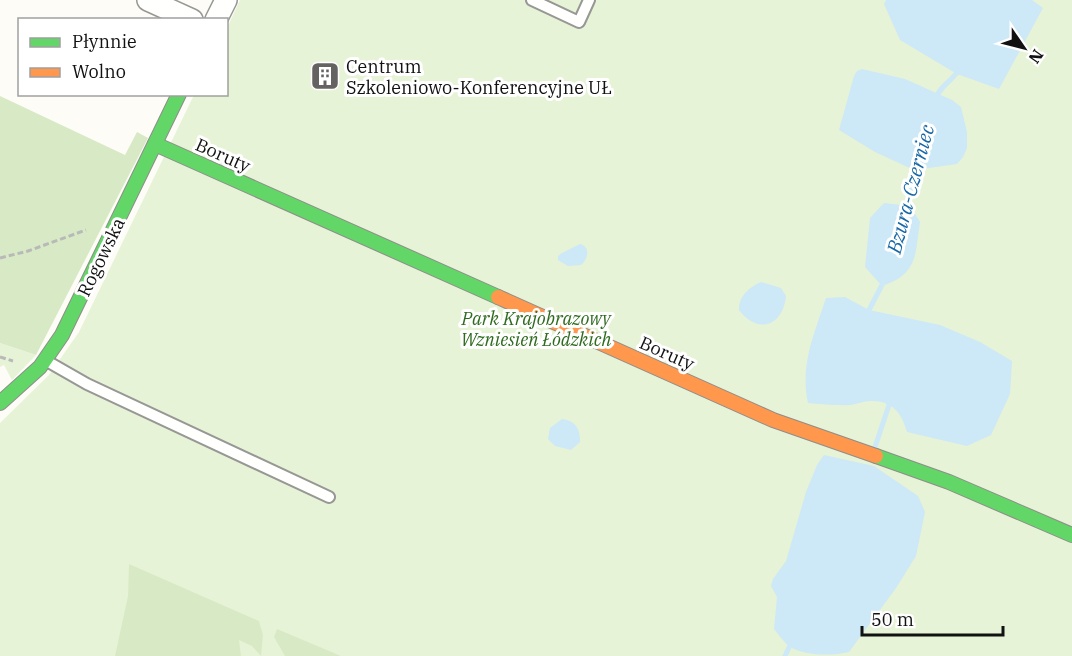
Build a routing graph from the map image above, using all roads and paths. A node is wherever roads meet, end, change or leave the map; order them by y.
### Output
1 (148, 0) edge
2 (226, 0) edge
3 (532, 0) edge
4 (589, 0) edge
5 (188, 18) edge
6 (217, 18) edge
7 (178, 96) edge
8 (155, 144) junction
9 (117, 223) junction
10 (0, 258) edge
11 (45, 360) junction
12 (0, 403) edge
13 (329, 497) dead end
14 (1072, 535) edge

1 - 5 street
2 - 6 street
3 - 4 lane
7 - 8 street, Rogowska
8 - 9 street, Rogowska
8 - 14 street, Boruty
9 - 10 path
9 - 11 street, Rogowska
11 - 12 street, Rogowska
11 - 13 lane

